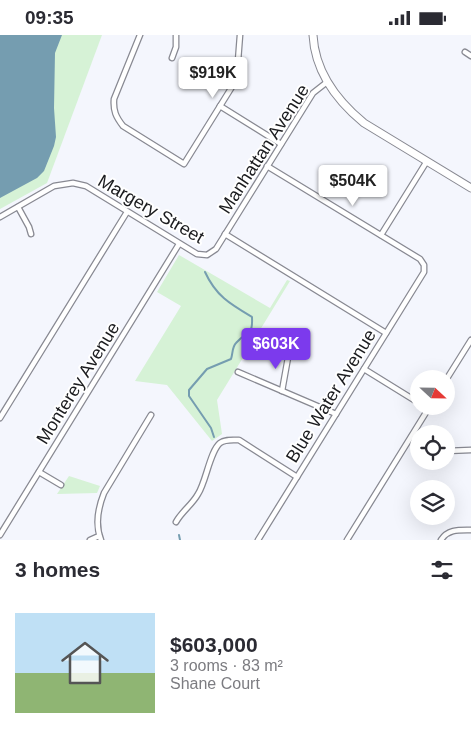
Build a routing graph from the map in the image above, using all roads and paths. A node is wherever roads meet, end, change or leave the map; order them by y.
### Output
1 (140, 35) edge
2 (176, 35) edge
3 (240, 35) edge
4 (313, 35) edge
5 (465, 52) dead end
6 (471, 56) edge
7 (172, 58) dead end
8 (327, 83) junction
9 (220, 106) junction
10 (281, 144) junction
11 (426, 161) junction
12 (267, 166) junction
13 (471, 188) edge
14 (18, 207) junction
15 (127, 212) junction
16 (0, 217) edge
17 (31, 234) dead end
18 (225, 234) junction
19 (381, 235) junction
20 (179, 244) junction
21 (207, 255) joint
22 (386, 333) junction
23 (471, 340) edge
24 (290, 352) dead end
25 (364, 369) junction
26 (452, 370) edge
27 (238, 372) dead end
28 (282, 391) junction
29 (410, 397) edge
30 (336, 414) junction
31 (151, 415) dead end
32 (0, 418) edge
33 (410, 439) edge
34 (471, 450) edge
35 (455, 451) edge
36 (39, 472) junction
37 (297, 477) junction
38 (61, 485) dead end
39 (176, 521) dead end
40 (471, 530) edge
41 (0, 535) edge
42 (100, 538) edge
43 (90, 540) edge
44 (258, 540) edge
45 (347, 540) edge
46 (441, 540) edge

1 - 9 street
2 - 7 street
3 - 9 street
4 - 8 street
5 - 6 street
8 - 10 street, Manhattan Avenue
8 - 11 street
9 - 10 street
10 - 12 street, Manhattan Avenue
11 - 13 street
11 - 19 street
12 - 18 street, Manhattan Avenue
12 - 19 street
14 - 15 street, Margery Street
14 - 16 street, Margery Street
14 - 17 street
15 - 20 street, Margery Street
15 - 32 street
18 - 21 street, Manhattan Avenue
18 - 22 street
19 - 22 street, Blue Water Avenue
20 - 21 street, Margery Street
20 - 36 street, Monterey Avenue
22 - 25 street, Blue Water Avenue
23 - 26 street
24 - 28 street
25 - 29 street
25 - 30 street, Blue Water Avenue
27 - 28 street
28 - 30 street
30 - 37 street, Blue Water Avenue
31 - 42 street
33 - 45 street
34 - 35 street
36 - 38 street
36 - 41 street, Monterey Avenue
37 - 39 street
37 - 44 street, Blue Water Avenue
40 - 46 street
42 - 43 street

